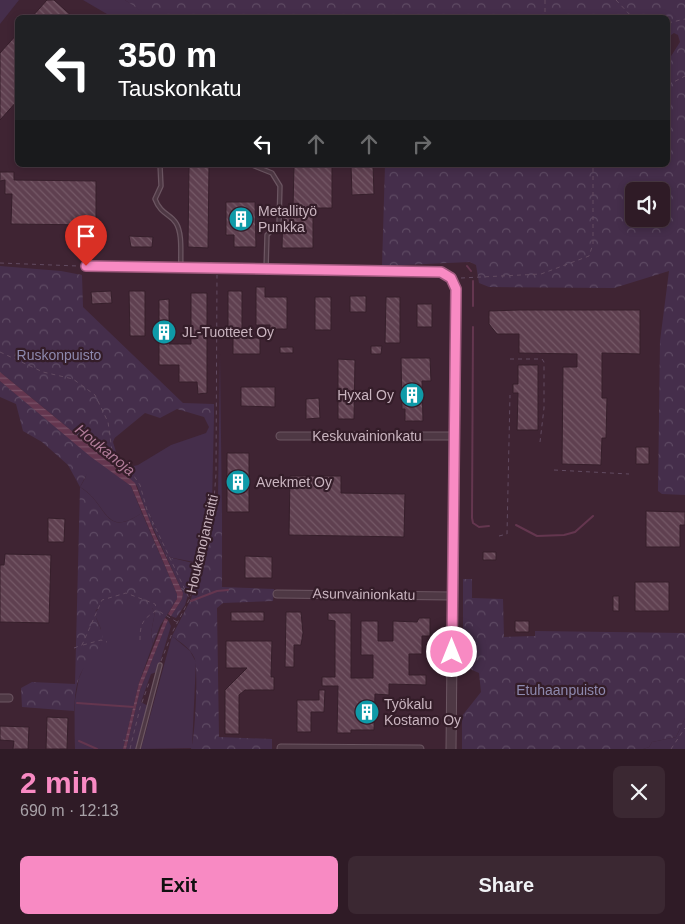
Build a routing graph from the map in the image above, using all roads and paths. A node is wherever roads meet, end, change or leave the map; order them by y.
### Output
1 (545, 0) edge
2 (618, 1) edge
3 (545, 15) edge
4 (630, 15) edge
5 (685, 19) edge
6 (670, 23) edge
7 (685, 76) edge
8 (670, 84) edge
9 (160, 167) edge
10 (257, 167) edge
11 (593, 167) edge
12 (0, 263) edge
13 (86, 266) joint
14 (181, 268) junction
15 (216, 269) junction
16 (266, 270) junction
17 (441, 272) joint
18 (453, 281) junction
19 (0, 352) edge
20 (510, 359) dead end
21 (510, 395) dead end
22 (280, 436) dead end
23 (454, 436) junction
24 (540, 442) dead end
25 (554, 470) dead end
26 (629, 474) dead end
27 (499, 536) dead end
28 (277, 594) dead end
29 (452, 596) junction
30 (190, 598) junction
31 (157, 610) junction
32 (177, 623) junction
33 (140, 640) dead end
34 (106, 642) dead end
35 (82, 646) junction
36 (74, 648) dead end
37 (160, 665) joint
38 (151, 678) dead end
39 (0, 698) edge
40 (9, 698) dead end
41 (685, 728) edge
42 (123, 740) dead end
43 (132, 742) junction
44 (281, 748) edge
45 (130, 749) edge
46 (138, 749) edge
47 (409, 749) edge
48 (420, 749) edge
49 (451, 749) edge
50 (671, 749) edge

1 - 3 path
2 - 4 path
5 - 6 path
7 - 8 path
9 - 14 lane
10 - 16 lane
11 - 18 path
12 - 13 path
13 - 14 street
14 - 15 street
15 - 16 street
15 - 30 path, Houkanojanraitti
16 - 17 street
17 - 18 street
18 - 23 street
19 - 30 path
20 - 24 path
21 - 27 path
22 - 23 street, Keskuvainionkatu
23 - 29 street
25 - 26 path
28 - 29 street, Asunvainionkatu
29 - 49 street
30 - 32 path, Houkanojanraitti
31 - 32 path
31 - 33 path
31 - 35 path
32 - 37 path, Houkanojanraitti
34 - 35 path
35 - 36 path
37 - 46 lane
38 - 43 path
39 - 40 street
41 - 50 path
42 - 43 path
43 - 45 path
44 - 47 street
47 - 48 street

